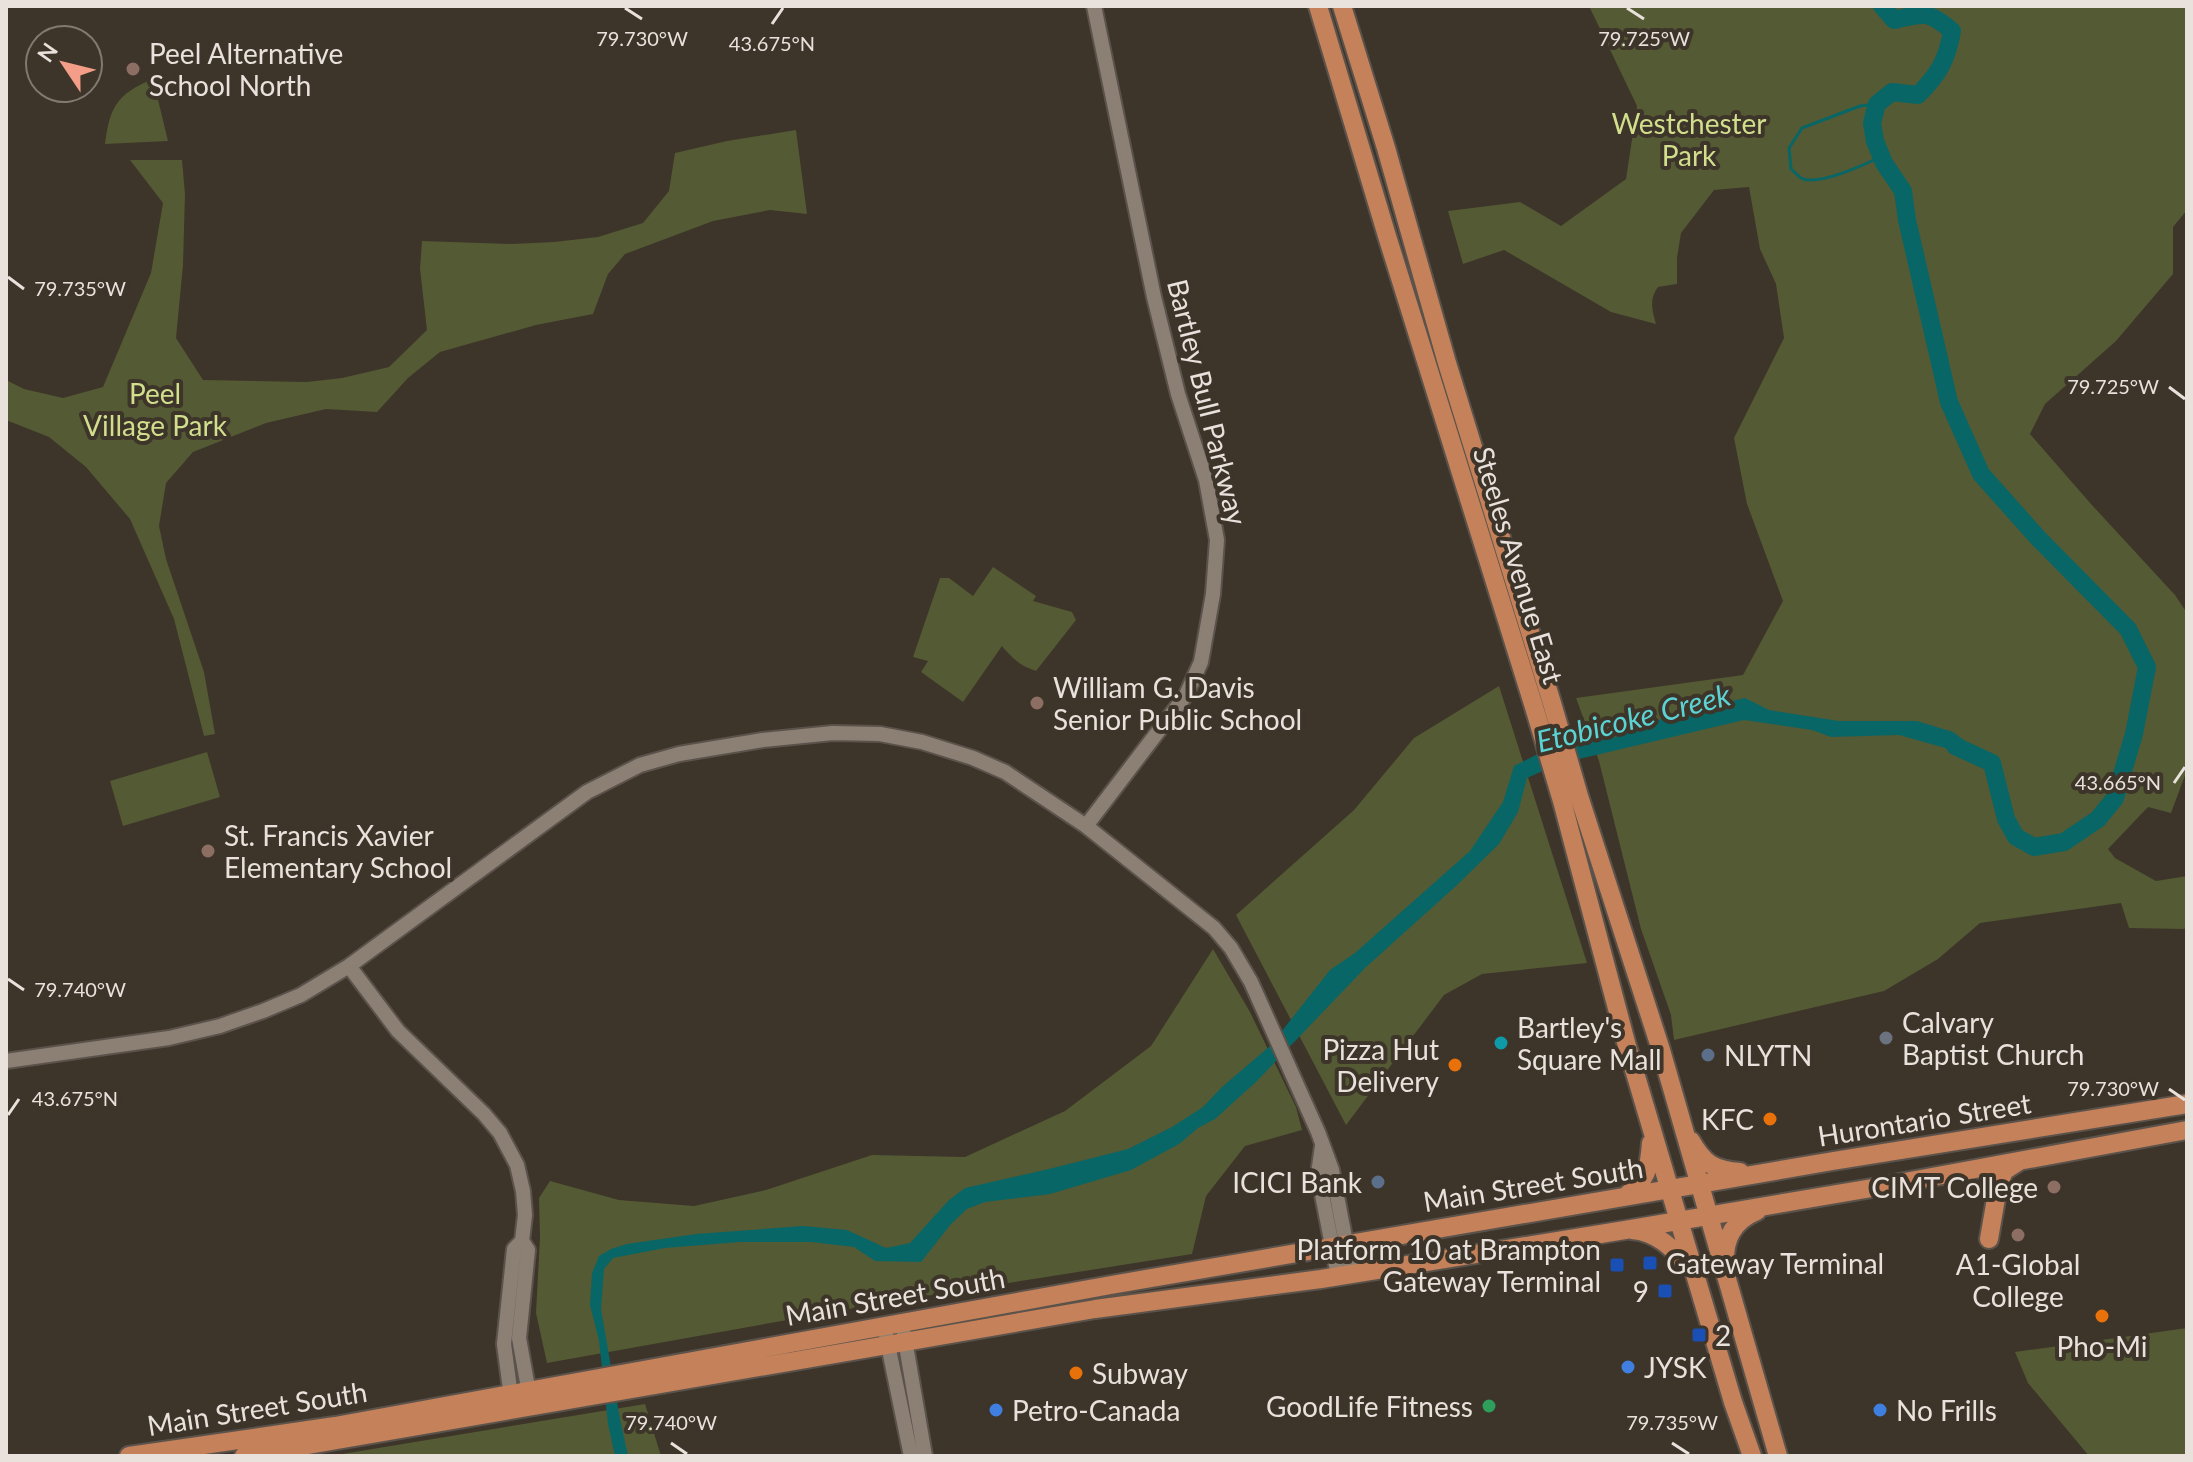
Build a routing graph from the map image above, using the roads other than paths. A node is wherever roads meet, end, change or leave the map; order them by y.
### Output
1 (1094, 6) edge
2 (1318, 6) edge
3 (1342, 6) edge
4 (1543, 705) junction
5 (1570, 799) junction
6 (1086, 826) junction
7 (349, 966) junction
8 (6, 1061) edge
9 (2187, 1104) edge
10 (1681, 1124) junction
11 (1652, 1128) junction
12 (2187, 1130) edge
13 (2020, 1161) junction
14 (1763, 1174) junction
15 (1699, 1185) junction
16 (1670, 1190) junction
17 (1623, 1198) junction
18 (1774, 1204) junction
19 (1707, 1215) junction
20 (1679, 1220) junction
21 (1483, 1221) junction
22 (1625, 1230) junction
23 (1989, 1239) dead end
24 (1339, 1245) junction
25 (1489, 1251) junction
26 (1694, 1272) junction
27 (1345, 1275) junction
28 (1725, 1278) junction
29 (892, 1324) junction
30 (896, 1344) junction
31 (637, 1380) junction
32 (521, 1400) junction
33 (1755, 1454) edge
34 (129, 1456) edge
35 (244, 1456) edge
36 (911, 1456) edge
37 (925, 1456) edge
38 (1778, 1456) edge

1 - 6 street, Bartley Bull Parkway
2 - 4 main road, Steeles Avenue East
3 - 4 main road, Steeles Avenue East
4 - 5 main road, Steeles Avenue East
5 - 10 main road, Steeles Avenue East
5 - 11 main road, Steeles Avenue East
6 - 7 street
6 - 24 street
7 - 8 street
7 - 32 street
9 - 14 main road, Hurontario Street
10 - 14 main road
10 - 15 main road, Steeles Avenue East
11 - 16 main road, Steeles Avenue East
11 - 17 main road
12 - 13 main road, Hurontario Street
13 - 18 main road, Hurontario Street
13 - 23 main road
14 - 15 main road, Hurontario Street
15 - 16 main road, Hurontario Street
15 - 19 main road, Steeles Avenue East
16 - 17 main road, Main Street South
16 - 20 main road, Steeles Avenue East
17 - 21 main road, Main Street South
18 - 19 main road, Hurontario Street
18 - 28 main road
19 - 20 main road, Hurontario Street
19 - 28 main road, Steeles Avenue East
20 - 22 main road, Main Street South
20 - 26 main road, Steeles Avenue East
21 - 24 main road, Main Street South
21 - 25 main road
22 - 25 main road, Main Street South
22 - 26 main road
24 - 27 street
24 - 29 main road, Main Street South
25 - 27 main road, Main Street South
26 - 33 main road, Steeles Avenue East
27 - 30 main road, Main Street South
28 - 38 main road, Steeles Avenue East
29 - 30 street
29 - 31 main road, Main Street South
30 - 31 main road, Main Street South
30 - 36 street
30 - 37 street
31 - 32 main road, Main Street South
32 - 34 main road, Main Street South
32 - 35 main road, Main Street South

